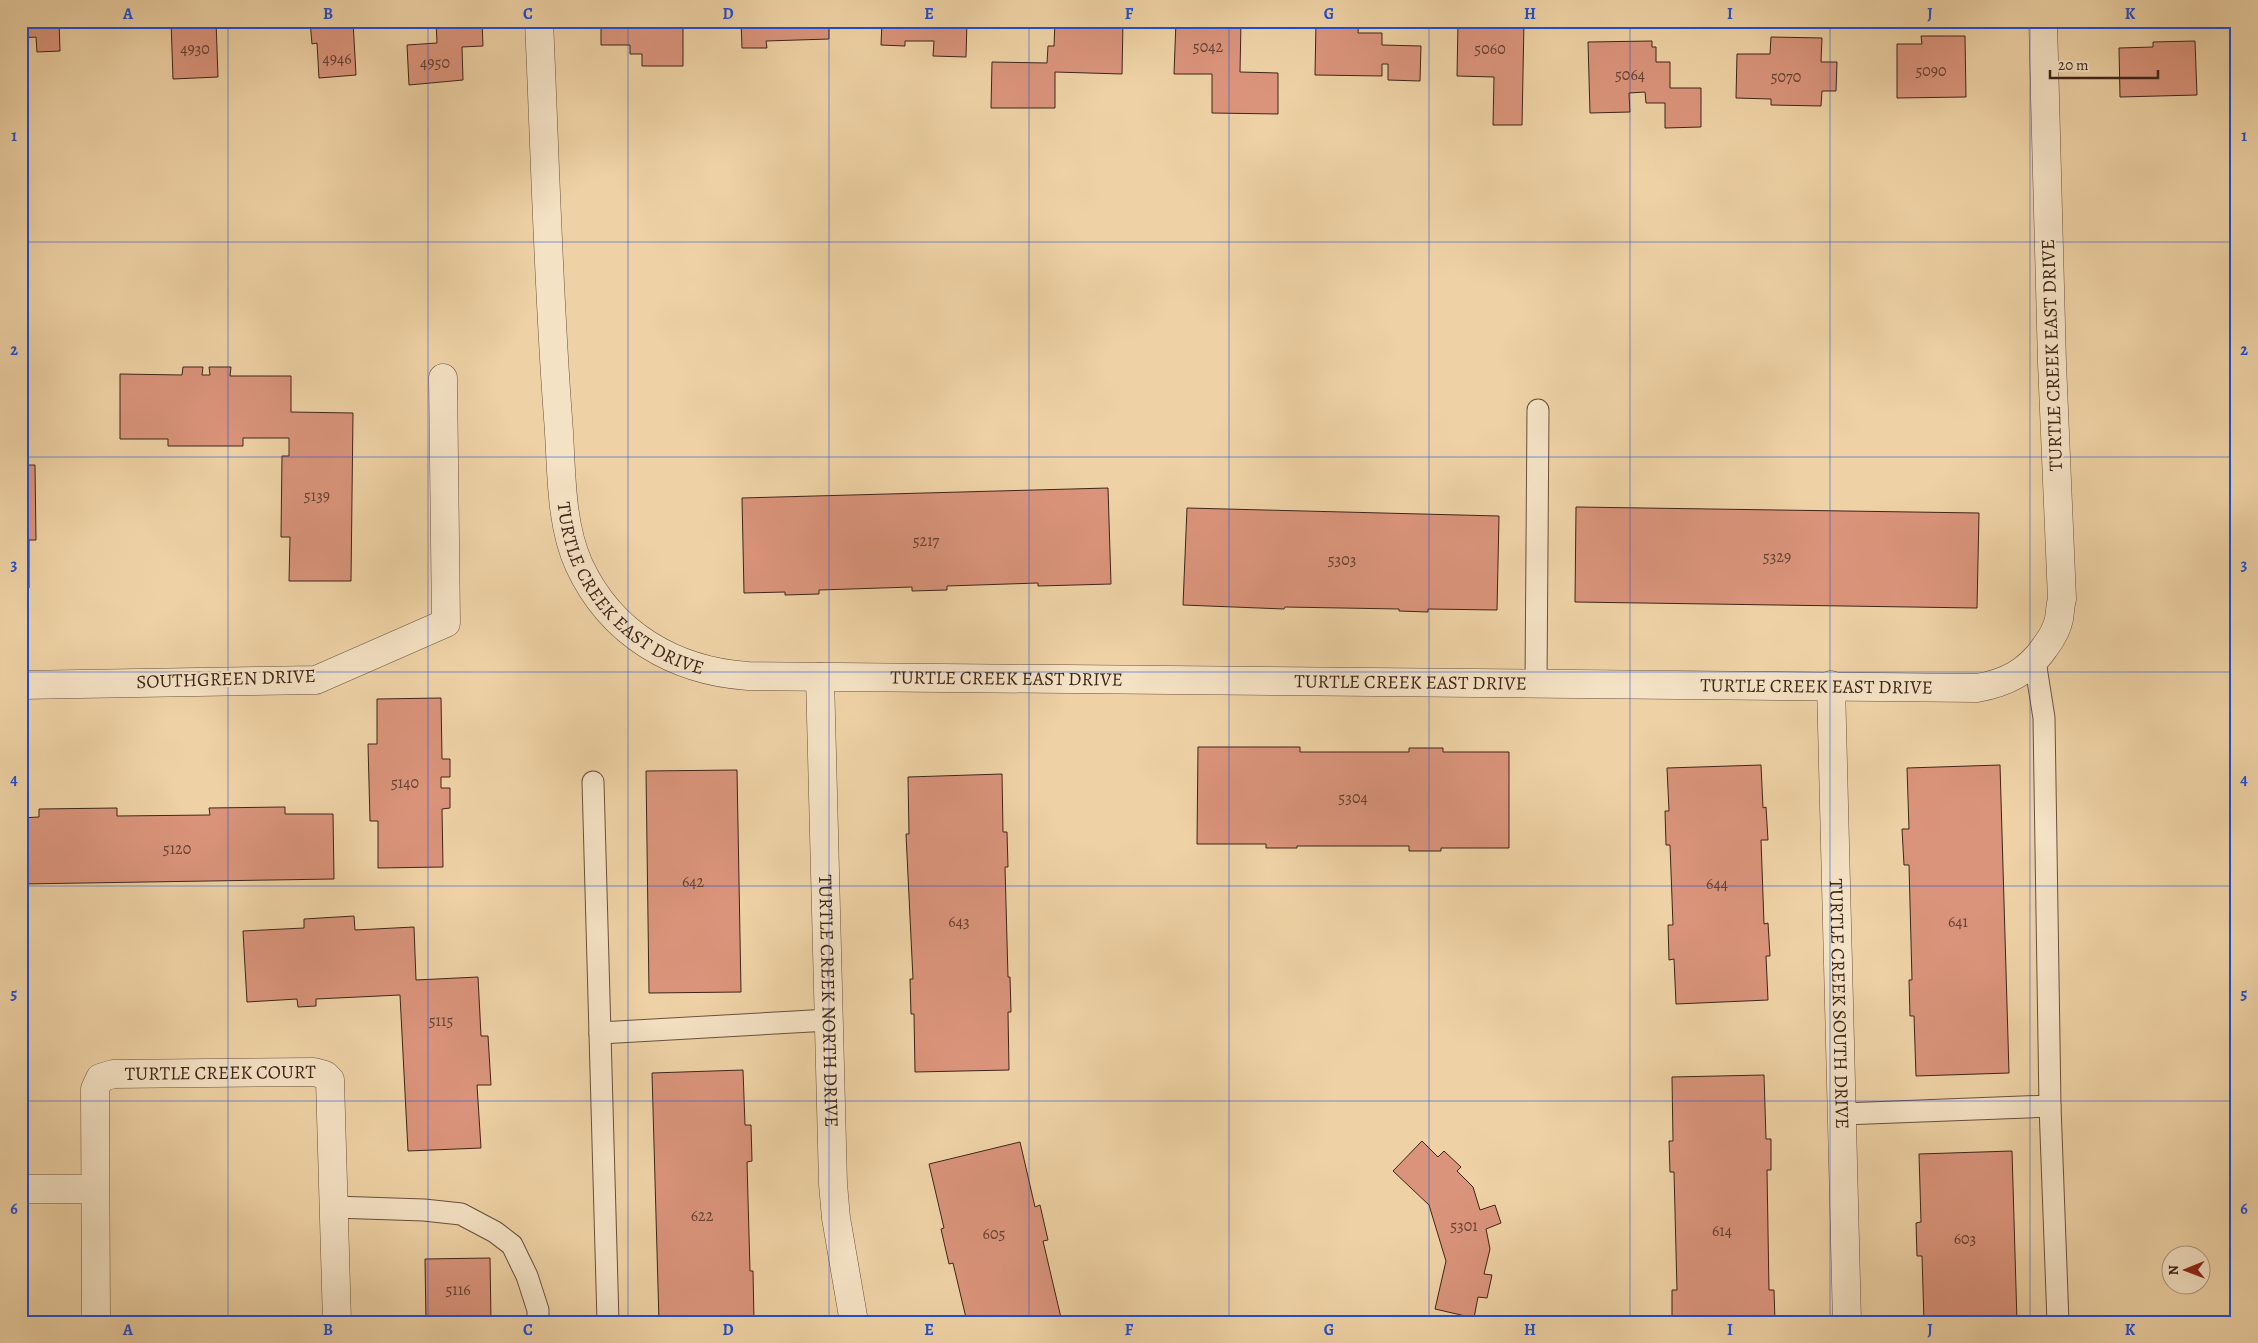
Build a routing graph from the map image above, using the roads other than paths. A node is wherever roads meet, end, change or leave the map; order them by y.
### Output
1 (539, 21) edge
2 (2043, 21) edge
3 (443, 378) dead end
4 (1538, 410) dead end
5 (2035, 661) junction
6 (820, 677) junction
7 (1536, 683) junction
8 (21, 685) edge
9 (1832, 685) junction
10 (593, 782) dead end
11 (829, 1020) junction
12 (600, 1032) junction
13 (2050, 1106) junction
14 (1842, 1114) junction
15 (95, 1188) junction
16 (21, 1189) edge
17 (334, 1207) junction
18 (96, 1322) edge
19 (337, 1322) edge
20 (538, 1322) edge
21 (608, 1322) edge
22 (854, 1322) edge
23 (1847, 1322) edge
24 (2058, 1322) edge

1 - 6 street, TURTLE CREEK EAST DRIVE
2 - 5 street, TURTLE CREEK EAST DRIVE
3 - 8 street, SOUTHGREEN DRIVE
4 - 7 lane
5 - 9 street, TURTLE CREEK EAST DRIVE
5 - 13 lane
6 - 7 street, TURTLE CREEK EAST DRIVE
6 - 11 street, TURTLE CREEK NORTH DRIVE
7 - 9 street, TURTLE CREEK EAST DRIVE
9 - 14 street, TURTLE CREEK SOUTH DRIVE
10 - 12 lane
11 - 12 lane
11 - 22 street, TURTLE CREEK NORTH DRIVE
12 - 21 lane
13 - 14 lane
13 - 24 lane
14 - 23 street, TURTLE CREEK SOUTH DRIVE
15 - 16 street
15 - 17 street, TURTLE CREEK COURT
15 - 18 street, TURTLE CREEK COURT
17 - 19 street, TURTLE CREEK COURT
17 - 20 lane

